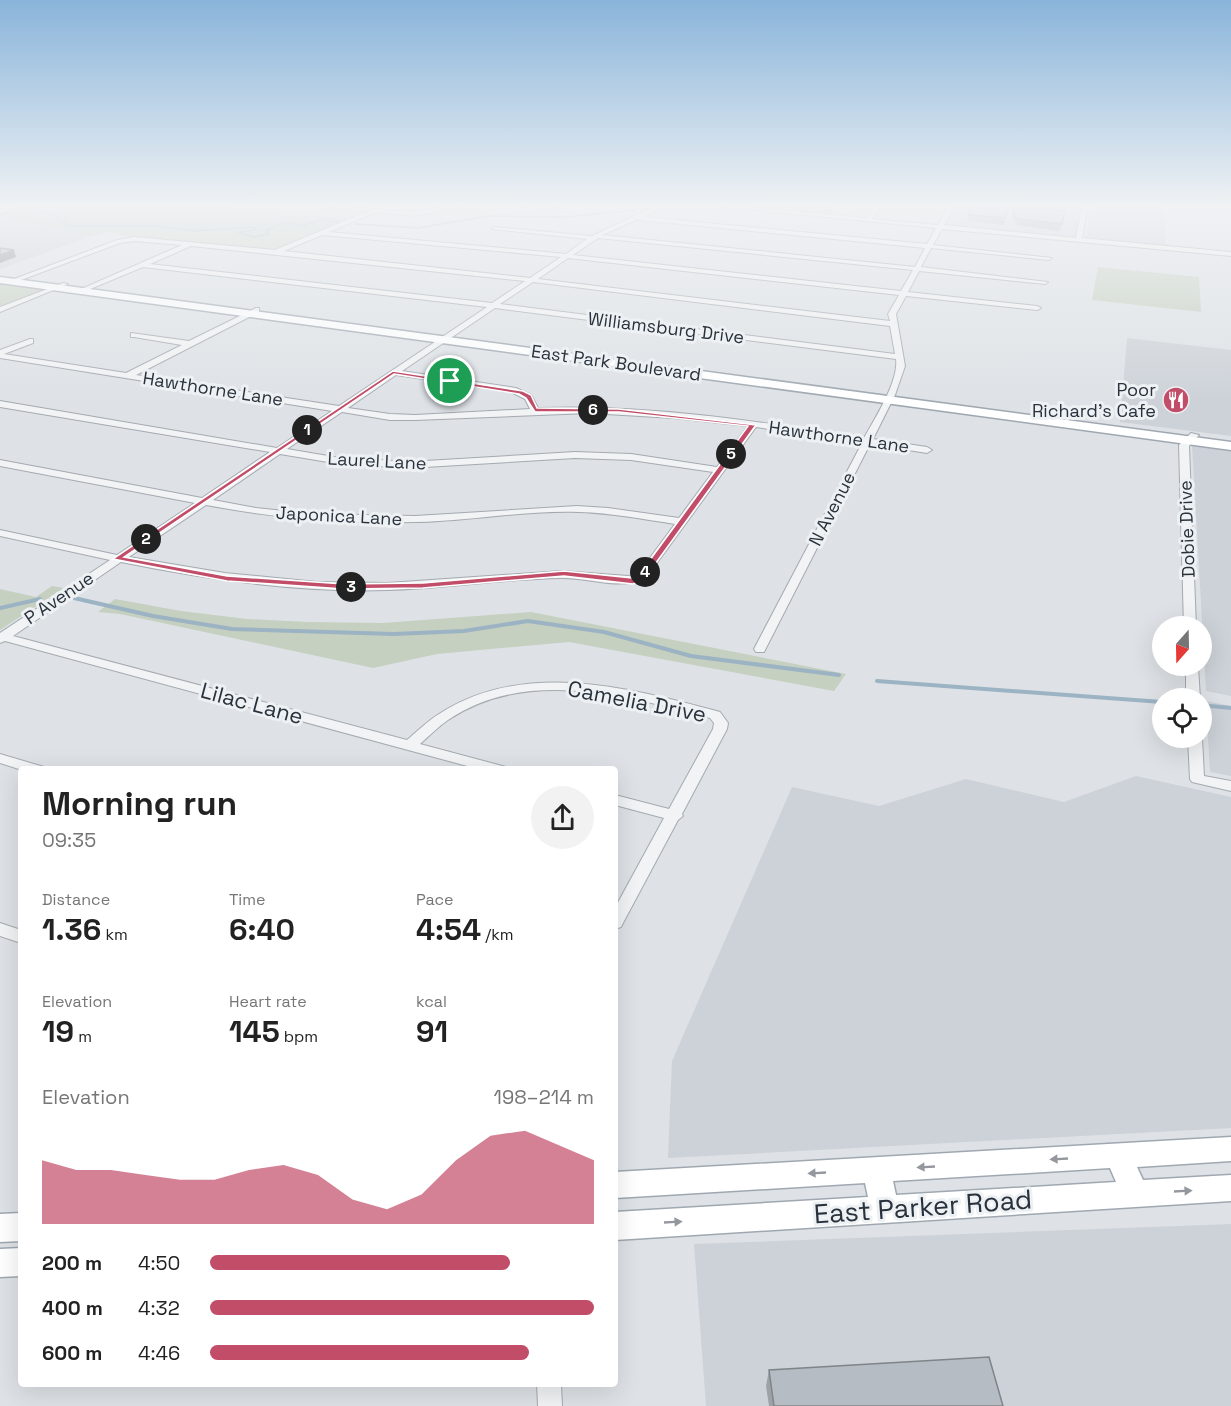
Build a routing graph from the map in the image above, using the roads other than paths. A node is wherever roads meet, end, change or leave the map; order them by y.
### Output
1 (41, 271) edge
2 (131, 271) edge
3 (193, 271) edge
4 (446, 271) edge
5 (545, 271) edge
6 (696, 271) edge
7 (917, 271) edge
8 (934, 271) edge
9 (0, 275) edge
10 (21, 278) junction
11 (0, 280) edge
12 (531, 280) junction
13 (11, 282) junction
14 (1045, 282) dead end
15 (60, 286) junction
16 (86, 289) junction
17 (903, 294) junction
18 (492, 306) junction
19 (1037, 308) dead end
20 (0, 310) edge
21 (253, 312) junction
22 (893, 324) junction
23 (134, 335) dead end
24 (444, 337) junction
25 (30, 341) dead end
26 (191, 344) junction
27 (0, 354) edge
28 (900, 357) junction
29 (393, 372) junction
30 (127, 376) junction
31 (889, 398) junction
32 (0, 404) edge
33 (339, 409) junction
34 (535, 410) junction
35 (753, 425) junction
36 (1191, 438) junction
37 (1231, 440) edge
38 (867, 441) junction
39 (1231, 446) edge
40 (927, 450) dead end
41 (276, 451) junction
42 (0, 463) edge
43 (720, 470) junction
44 (202, 501) junction
45 (681, 522) junction
46 (0, 533) edge
47 (117, 559) junction
48 (1190, 616) edge
49 (2, 638) edge
50 (760, 648) dead end
51 (410, 745) junction
52 (1195, 748) edge
53 (0, 758) edge
54 (26, 766) edge
55 (486, 766) edge
56 (1231, 786) edge
57 (618, 801) edge
58 (675, 816) junction
59 (618, 918) edge
60 (0, 929) edge
61 (18, 936) edge
62 (1231, 1149) edge
63 (1118, 1156) junction
64 (876, 1170) junction
65 (618, 1185) edge
66 (1231, 1188) edge
67 (1135, 1194) junction
68 (885, 1209) junction
69 (618, 1226) edge
70 (18, 1262) edge
71 (0, 1263) edge
72 (549, 1387) edge
73 (550, 1406) edge

1 - 10 street
2 - 16 street
3 - 18 street, Williamsburg Drive
4 - 12 street
5 - 12 street, P Avenue
6 - 17 street
7 - 17 street, N Avenue
8 - 14 street
9 - 10 main road, East Park Boulevard
10 - 13 street
10 - 15 main road, East Park Boulevard
11 - 13 main road, East Park Boulevard
12 - 18 street, P Avenue
12 - 22 street
13 - 15 main road, East Park Boulevard
15 - 16 main road, East Park Boulevard
15 - 20 street
16 - 21 main road, East Park Boulevard
17 - 19 street
17 - 22 street, N Avenue
18 - 24 street, P Avenue
18 - 28 street, Williamsburg Drive
21 - 24 main road, East Park Boulevard
21 - 26 street
22 - 28 street, N Avenue
23 - 26 street
24 - 29 street, P Avenue
24 - 31 main road, East Park Boulevard
25 - 27 street
26 - 30 street
27 - 30 street, Hawthorne Lane
28 - 31 street, N Avenue
29 - 33 street, P Avenue
29 - 34 street
30 - 33 street, Hawthorne Lane
31 - 36 main road, East Park Boulevard
31 - 38 street, N Avenue
32 - 41 street, Laurel Lane
33 - 34 street, Hawthorne Lane
33 - 41 street, P Avenue
34 - 35 street, Hawthorne Lane
35 - 38 street, Hawthorne Lane
35 - 43 street
36 - 37 main road, East Park Boulevard
36 - 39 main road, East Park Boulevard
36 - 48 street, Dobie Drive
38 - 40 street, Hawthorne Lane
38 - 50 street, N Avenue
41 - 43 street, Laurel Lane
41 - 44 street, P Avenue
42 - 44 street, Japonica Lane
43 - 45 street
44 - 45 street, Japonica Lane
44 - 47 street, P Avenue
45 - 47 street
46 - 47 street
47 - 49 street, P Avenue
49 - 51 street, Lilac Lane
51 - 55 street, Lilac Lane
51 - 58 street, Camelia Drive
52 - 56 street
53 - 54 street
57 - 58 street
58 - 59 street
60 - 61 street
62 - 63 main road, East Parker Road
63 -> 64 main road, East Parker Road
63 - 67 main road
64 -> 65 main road, East Parker Road
64 - 68 main road
67 -> 66 main road, East Parker Road
67 - 68 main road, East Parker Road
69 -> 68 main road, East Parker Road
70 - 71 main road
72 - 73 street

